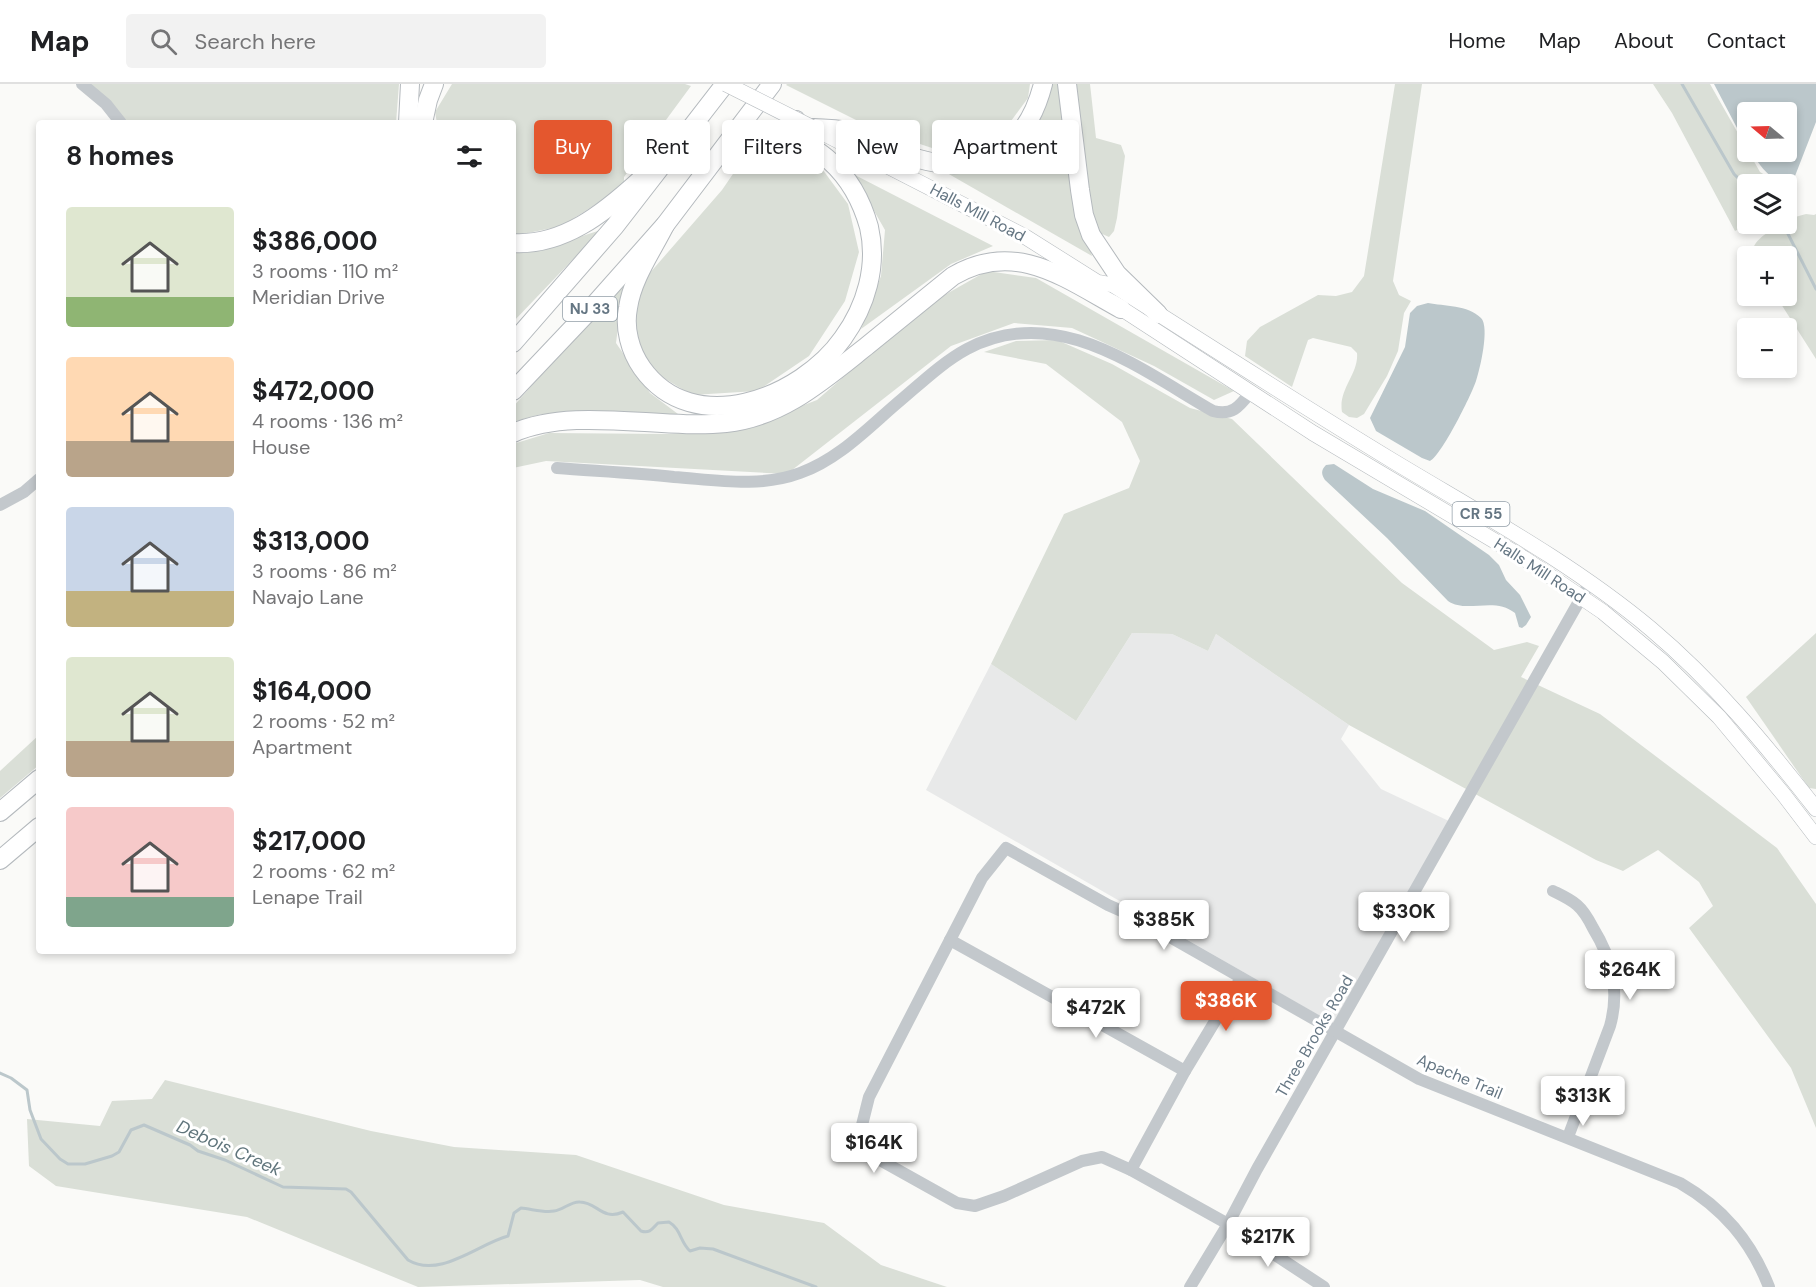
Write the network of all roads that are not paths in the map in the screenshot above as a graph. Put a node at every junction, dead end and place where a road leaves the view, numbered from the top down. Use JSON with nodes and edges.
{"nodes":[{"id":1,"x":82,"y":84,"type":"edge"},
{"id":2,"x":410,"y":84,"type":"edge"},
{"id":3,"x":434,"y":84,"type":"edge"},
{"id":4,"x":725,"y":84,"type":"edge"},
{"id":5,"x":772,"y":84,"type":"edge"},
{"id":6,"x":1043,"y":84,"type":"edge"},
{"id":7,"x":1067,"y":84,"type":"edge"},
{"id":8,"x":119,"y":120,"type":"edge"},
{"id":9,"x":408,"y":120,"type":"edge"},
{"id":10,"x":424,"y":120,"type":"edge"},
{"id":11,"x":698,"y":120,"type":"edge"},
{"id":12,"x":796,"y":120,"type":"edge"},
{"id":13,"x":824,"y":134,"type":"edge"},
{"id":14,"x":824,"y":141,"type":"edge"},
{"id":15,"x":824,"y":151,"type":"edge"},
{"id":16,"x":647,"y":174,"type":"edge"},
{"id":17,"x":656,"y":174,"type":"edge"},
{"id":18,"x":665,"y":225,"type":"junction"},
{"id":19,"x":516,"y":243,"type":"edge"},
{"id":20,"x":1097,"y":282,"type":"junction"},
{"id":21,"x":1121,"y":309,"type":"junction"},
{"id":22,"x":1158,"y":314,"type":"junction"},
{"id":23,"x":516,"y":340,"type":"edge"},
{"id":24,"x":516,"y":388,"type":"edge"},
{"id":25,"x":1250,"y":393,"type":"junction"},
{"id":26,"x":516,"y":432,"type":"edge"},
{"id":27,"x":556,"y":468,"type":"dead end"},
{"id":28,"x":36,"y":482,"type":"edge"},
{"id":29,"x":0,"y":505,"type":"edge"},
{"id":30,"x":1466,"y":524,"type":"junction"},
{"id":31,"x":1530,"y":544,"type":"junction"},
{"id":32,"x":1590,"y":582,"type":"junction"},
{"id":33,"x":1582,"y":597,"type":"junction"},
{"id":34,"x":36,"y":782,"type":"edge"},
{"id":35,"x":1816,"y":809,"type":"edge"},
{"id":36,"x":0,"y":812,"type":"edge"},
{"id":37,"x":36,"y":830,"type":"edge"},
{"id":38,"x":1816,"y":837,"type":"edge"},
{"id":39,"x":0,"y":860,"type":"edge"},
{"id":40,"x":1553,"y":891,"type":"dead end"},
{"id":41,"x":950,"y":940,"type":"junction"},
{"id":42,"x":1241,"y":978,"type":"junction"},
{"id":43,"x":1335,"y":1031,"type":"junction"},
{"id":44,"x":1185,"y":1071,"type":"junction"},
{"id":45,"x":1568,"y":1137,"type":"junction"},
{"id":46,"x":1131,"y":1170,"type":"junction"},
{"id":47,"x":1228,"y":1224,"type":"junction"},
{"id":48,"x":1190,"y":1287,"type":"edge"},
{"id":49,"x":1324,"y":1287,"type":"edge"},
{"id":50,"x":1769,"y":1287,"type":"edge"}],
"edges":[{"from":1,"to":8,"type":"street"},
{"from":2,"to":9,"type":"highway"},
{"from":3,"to":10,"type":"highway"},
{"from":4,"to":11,"type":"highway"},
{"from":4,"to":12,"type":"main road","bridge":true},
{"from":5,"to":18,"type":"highway","number":"NJ 33"},
{"from":6,"to":13,"type":"highway"},
{"from":7,"to":22,"type":"highway"},
{"from":14,"to":20,"type":"main road","name":"Halls Mill Road"},
{"from":15,"to":18,"type":"highway"},
{"from":16,"to":19,"type":"highway"},
{"from":17,"to":23,"type":"highway"},
{"from":18,"to":24,"type":"highway","number":"NJ 33"},
{"from":20,"to":21,"type":"main road","name":"Halls Mill Road","number":"CR 55"},
{"from":20,"to":22,"type":"main road","name":"Halls Mill Road","number":"CR 55"},
{"from":21,"to":25,"type":"main road","name":"Halls Mill Road","number":"CR 55"},
{"from":21,"to":26,"type":"highway"},
{"from":22,"to":31,"type":"main road","name":"Halls Mill Road","number":"CR 55"},
{"from":25,"to":27,"type":"street"},
{"from":25,"to":30,"type":"main road","name":"Halls Mill Road","number":"CR 55"},
{"from":28,"to":29,"type":"street"},
{"from":30,"to":31,"type":"main road"},
{"from":30,"to":33,"type":"main road","name":"Halls Mill Road","number":"CR 55"},
{"from":31,"to":32,"type":"main road","name":"Halls Mill Road","number":"CR 55"},
{"from":32,"to":33,"type":"street","name":"Three Brooks Road"},
{"from":32,"to":35,"type":"main road","name":"Halls Mill Road","number":"CR 55"},
{"from":33,"to":38,"type":"main road","name":"Halls Mill Road","number":"CR 55"},
{"from":33,"to":43,"type":"street","name":"Three Brooks Road"},
{"from":34,"to":36,"type":"highway"},
{"from":37,"to":39,"type":"highway"},
{"from":40,"to":45,"type":"street"},
{"from":41,"to":42,"type":"street","name":"Apache Trail"},
{"from":41,"to":44,"type":"street"},
{"from":41,"to":46,"type":"street"},
{"from":42,"to":43,"type":"street","name":"Apache Trail"},
{"from":42,"to":44,"type":"street"},
{"from":43,"to":45,"type":"street","name":"Apache Trail"},
{"from":43,"to":47,"type":"street","name":"Three Brooks Road"},
{"from":44,"to":46,"type":"street"},
{"from":45,"to":50,"type":"street","name":"Apache Trail"},
{"from":46,"to":47,"type":"street"},
{"from":47,"to":48,"type":"street","name":"Three Brooks Road"},
{"from":47,"to":49,"type":"street"}]}
